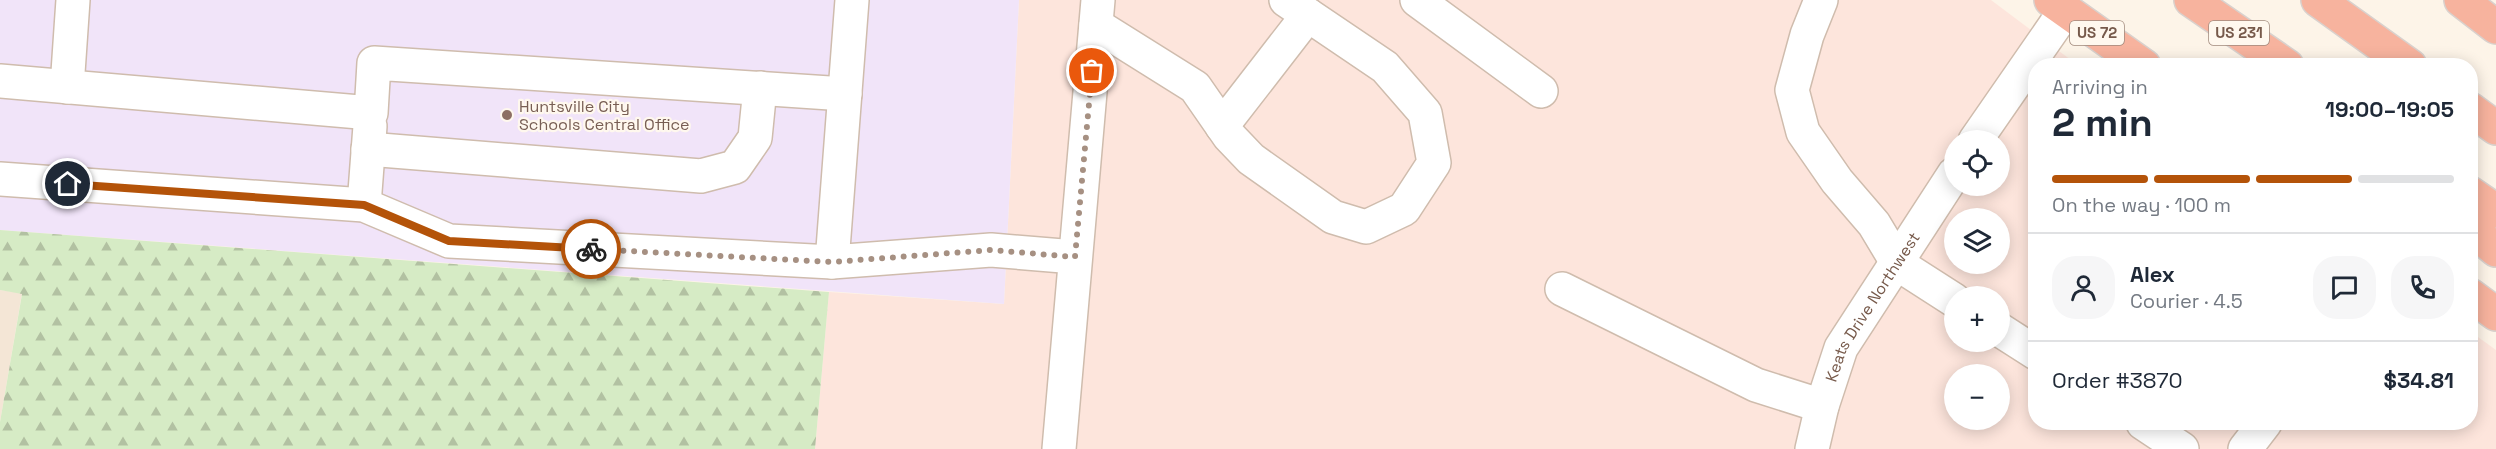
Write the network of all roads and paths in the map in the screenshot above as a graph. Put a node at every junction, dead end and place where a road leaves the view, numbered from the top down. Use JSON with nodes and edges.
{"nodes":[{"id":1,"x":73,"y":0,"type":"edge"},
{"id":2,"x":852,"y":0,"type":"edge"},
{"id":3,"x":1417,"y":0,"type":"edge"},
{"id":4,"x":1821,"y":0,"type":"edge"},
{"id":5,"x":2191,"y":0,"type":"edge"},
{"id":6,"x":2318,"y":0,"type":"edge"},
{"id":7,"x":2468,"y":2,"type":"edge"},
{"id":8,"x":2058,"y":6,"type":"edge"},
{"id":9,"x":1297,"y":8,"type":"edge"},
{"id":10,"x":1097,"y":12,"type":"edge"},
{"id":11,"x":2496,"y":27,"type":"edge"},
{"id":12,"x":2133,"y":58,"type":"edge"},
{"id":13,"x":2275,"y":58,"type":"edge"},
{"id":14,"x":2399,"y":58,"type":"edge"},
{"id":15,"x":0,"y":81,"type":"edge"},
{"id":16,"x":67,"y":87,"type":"junction"},
{"id":17,"x":760,"y":87,"type":"junction"},
{"id":18,"x":1541,"y":91,"type":"dead end"},
{"id":19,"x":845,"y":94,"type":"junction"},
{"id":20,"x":371,"y":113,"type":"junction"},
{"id":21,"x":2478,"y":115,"type":"edge"},
{"id":22,"x":1222,"y":126,"type":"junction"},
{"id":23,"x":2496,"y":128,"type":"edge"},
{"id":24,"x":1982,"y":130,"type":"edge"},
{"id":25,"x":368,"y":149,"type":"junction"},
{"id":26,"x":0,"y":179,"type":"edge"},
{"id":27,"x":1944,"y":190,"type":"edge"},
{"id":28,"x":2478,"y":199,"type":"edge"},
{"id":29,"x":364,"y":205,"type":"junction"},
{"id":30,"x":2496,"y":211,"type":"edge"},
{"id":31,"x":2478,"y":235,"type":"edge"},
{"id":32,"x":2496,"y":250,"type":"edge"},
{"id":33,"x":1075,"y":257,"type":"junction"},
{"id":34,"x":832,"y":262,"type":"junction"},
{"id":35,"x":1898,"y":264,"type":"junction"},
{"id":36,"x":1562,"y":289,"type":"dead end"},
{"id":37,"x":1944,"y":294,"type":"edge"},
{"id":38,"x":2478,"y":301,"type":"edge"},
{"id":39,"x":2496,"y":314,"type":"edge"},
{"id":40,"x":2010,"y":336,"type":"edge"},
{"id":41,"x":2028,"y":348,"type":"edge"},
{"id":42,"x":1822,"y":406,"type":"junction"},
{"id":43,"x":2154,"y":430,"type":"edge"},
{"id":44,"x":2260,"y":430,"type":"edge"},
{"id":45,"x":1059,"y":449,"type":"edge"},
{"id":46,"x":1812,"y":449,"type":"edge"},
{"id":47,"x":2182,"y":449,"type":"edge"},
{"id":48,"x":2245,"y":449,"type":"edge"}],
"edges":[{"from":1,"to":16,"type":"street"},
{"from":2,"to":19,"type":"street"},
{"from":3,"to":18,"type":"street"},
{"from":4,"to":35,"type":"street"},
{"from":5,"to":13,"type":"highway","number":"US 231"},
{"from":6,"to":14,"type":"highway"},
{"from":7,"to":11,"type":"highway"},
{"from":8,"to":12,"type":"highway","number":"US 72"},
{"from":8,"to":24,"type":"street"},
{"from":9,"to":22,"type":"street"},
{"from":9,"to":22,"type":"street"},
{"from":10,"to":22,"type":"street"},
{"from":10,"to":33,"type":"street"},
{"from":15,"to":16,"type":"street"},
{"from":16,"to":20,"type":"street"},
{"from":17,"to":19,"type":"street"},
{"from":17,"to":20,"type":"street"},
{"from":17,"to":25,"type":"street"},
{"from":19,"to":34,"type":"street"},
{"from":20,"to":25,"type":"street"},
{"from":21,"to":23,"type":"highway"},
{"from":25,"to":29,"type":"street"},
{"from":26,"to":29,"type":"street"},
{"from":27,"to":35,"type":"street","name":"Keats Drive Northwest"},
{"from":28,"to":30,"type":"highway"},
{"from":29,"to":34,"type":"street"},
{"from":31,"to":32,"type":"highway"},
{"from":33,"to":34,"type":"street"},
{"from":33,"to":45,"type":"street"},
{"from":35,"to":37,"type":"street"},
{"from":35,"to":42,"type":"street","name":"Keats Drive Northwest"},
{"from":36,"to":42,"type":"street"},
{"from":38,"to":39,"type":"highway"},
{"from":40,"to":41,"type":"street"},
{"from":42,"to":46,"type":"street","name":"Keats Drive Northwest"},
{"from":43,"to":47,"type":"street"},
{"from":44,"to":48,"type":"street"}]}
